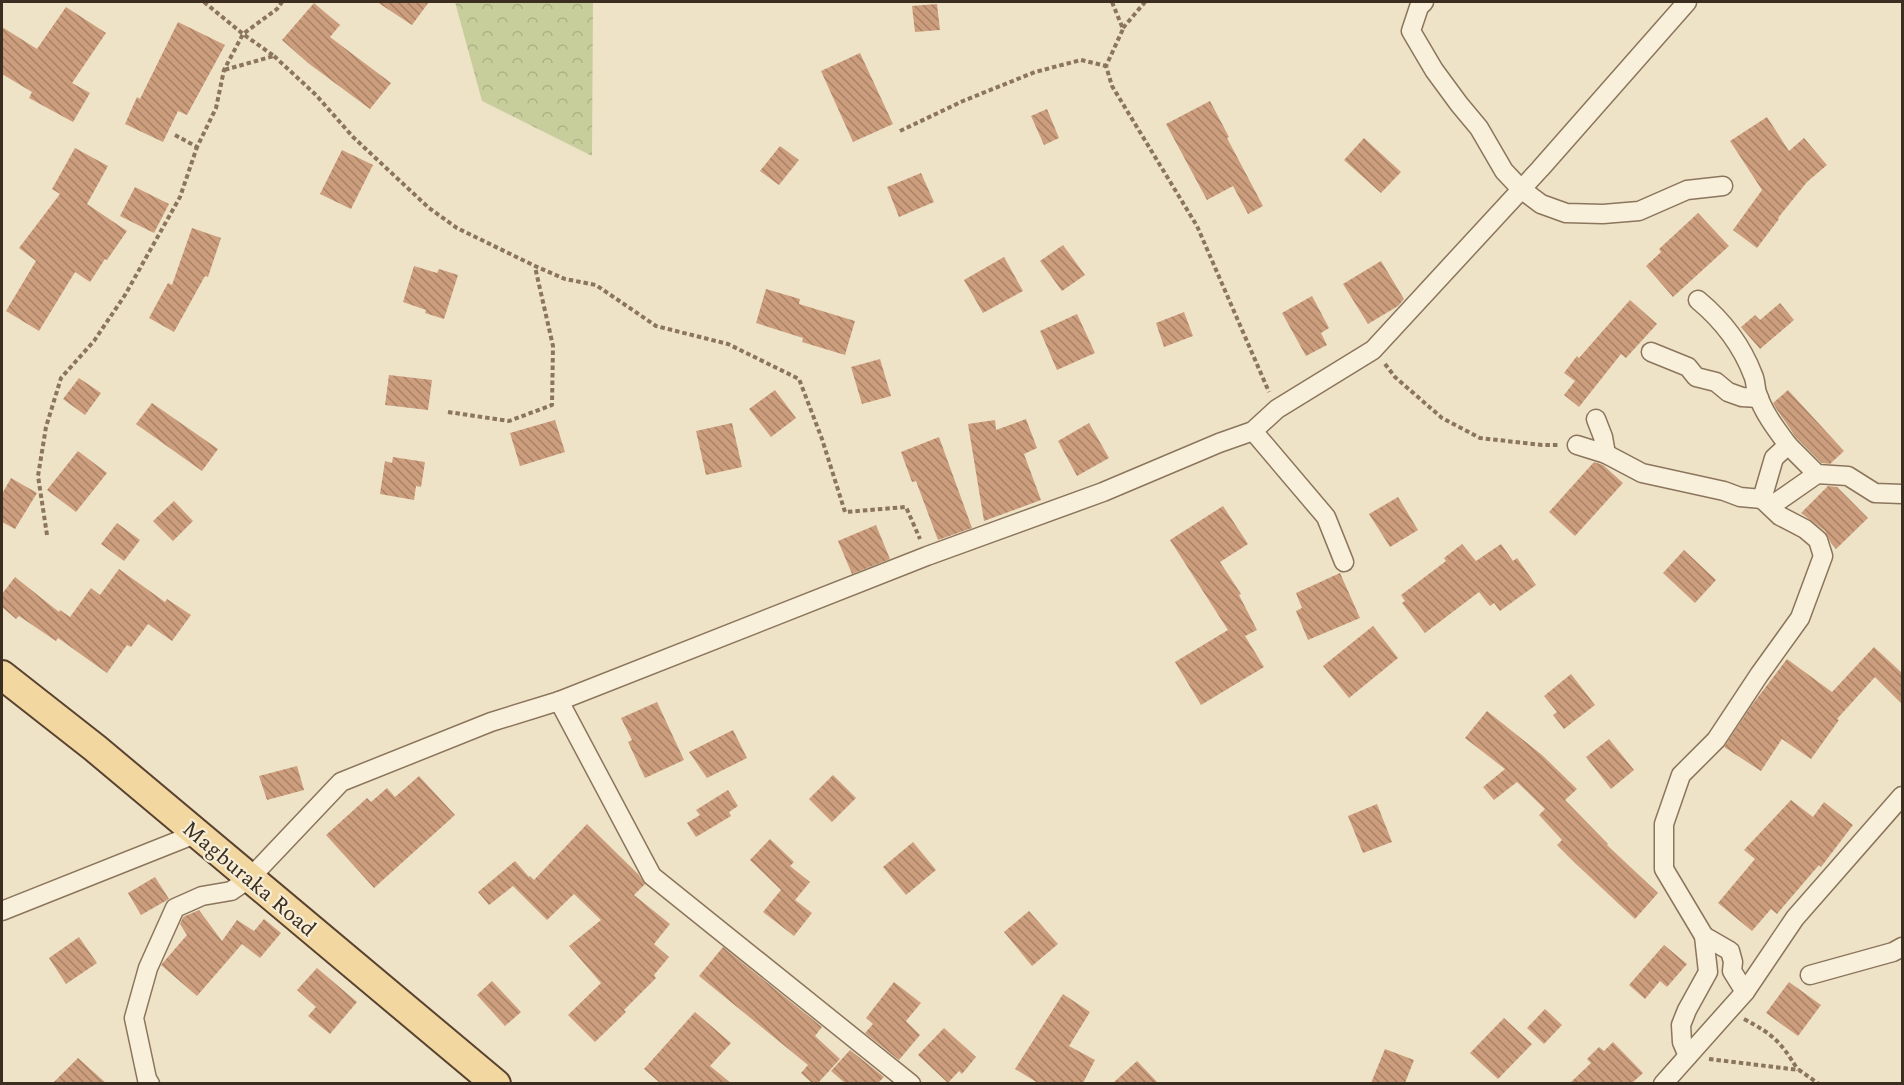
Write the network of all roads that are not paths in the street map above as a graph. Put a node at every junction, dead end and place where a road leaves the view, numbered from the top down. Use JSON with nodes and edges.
{"nodes":[{"id":1,"x":1424,"y":2,"type":"edge"},
{"id":2,"x":1687,"y":2,"type":"edge"},
{"id":3,"x":1723,"y":186,"type":"dead end"},
{"id":4,"x":1521,"y":189,"type":"junction"},
{"id":5,"x":1698,"y":300,"type":"dead end"},
{"id":6,"x":1651,"y":352,"type":"dead end"},
{"id":7,"x":1759,"y":398,"type":"junction"},
{"id":8,"x":1596,"y":418,"type":"dead end"},
{"id":9,"x":1253,"y":431,"type":"junction"},
{"id":10,"x":1577,"y":445,"type":"road end"},
{"id":11,"x":1788,"y":445,"type":"junction"},
{"id":12,"x":1606,"y":454,"type":"junction"},
{"id":13,"x":1817,"y":474,"type":"junction"},
{"id":14,"x":1902,"y":494,"type":"edge"},
{"id":15,"x":1762,"y":499,"type":"junction"},
{"id":16,"x":1344,"y":562,"type":"dead end"},
{"id":17,"x":2,"y":675,"type":"edge"},
{"id":18,"x":559,"y":700,"type":"junction"},
{"id":19,"x":1902,"y":796,"type":"edge"},
{"id":20,"x":198,"y":834,"type":"junction"},
{"id":21,"x":250,"y":878,"type":"junction"},
{"id":22,"x":2,"y":911,"type":"edge"},
{"id":23,"x":1704,"y":936,"type":"junction"},
{"id":24,"x":1902,"y":947,"type":"edge"},
{"id":25,"x":1810,"y":975,"type":"dead end"},
{"id":26,"x":1745,"y":992,"type":"junction"},
{"id":27,"x":1688,"y":1056,"type":"junction"},
{"id":28,"x":150,"y":1083,"type":"edge"},
{"id":29,"x":496,"y":1083,"type":"edge"},
{"id":30,"x":911,"y":1083,"type":"edge"},
{"id":31,"x":1663,"y":1083,"type":"edge"}],
"edges":[{"from":1,"to":4,"type":"street"},
{"from":2,"to":4,"type":"street"},
{"from":3,"to":4,"type":"street"},
{"from":4,"to":9,"type":"street"},
{"from":5,"to":7,"type":"street"},
{"from":6,"to":7,"type":"street"},
{"from":7,"to":11,"type":"street"},
{"from":8,"to":12,"type":"street"},
{"from":9,"to":16,"type":"street"},
{"from":9,"to":18,"type":"street"},
{"from":10,"to":12,"type":"street"},
{"from":11,"to":13,"type":"street"},
{"from":11,"to":15,"type":"street"},
{"from":12,"to":15,"type":"street"},
{"from":13,"to":14,"type":"street"},
{"from":13,"to":15,"type":"street"},
{"from":15,"to":23,"type":"street"},
{"from":17,"to":20,"type":"main road","name":"Magburaka Road"},
{"from":18,"to":21,"type":"street"},
{"from":18,"to":30,"type":"street"},
{"from":19,"to":26,"type":"street"},
{"from":20,"to":21,"type":"main road","name":"Magburaka Road"},
{"from":20,"to":22,"type":"street"},
{"from":21,"to":28,"type":"street"},
{"from":21,"to":29,"type":"main road","name":"Magburaka Road"},
{"from":23,"to":26,"type":"street"},
{"from":23,"to":27,"type":"street"},
{"from":24,"to":25,"type":"street"},
{"from":26,"to":27,"type":"street"},
{"from":27,"to":31,"type":"street"}]}
